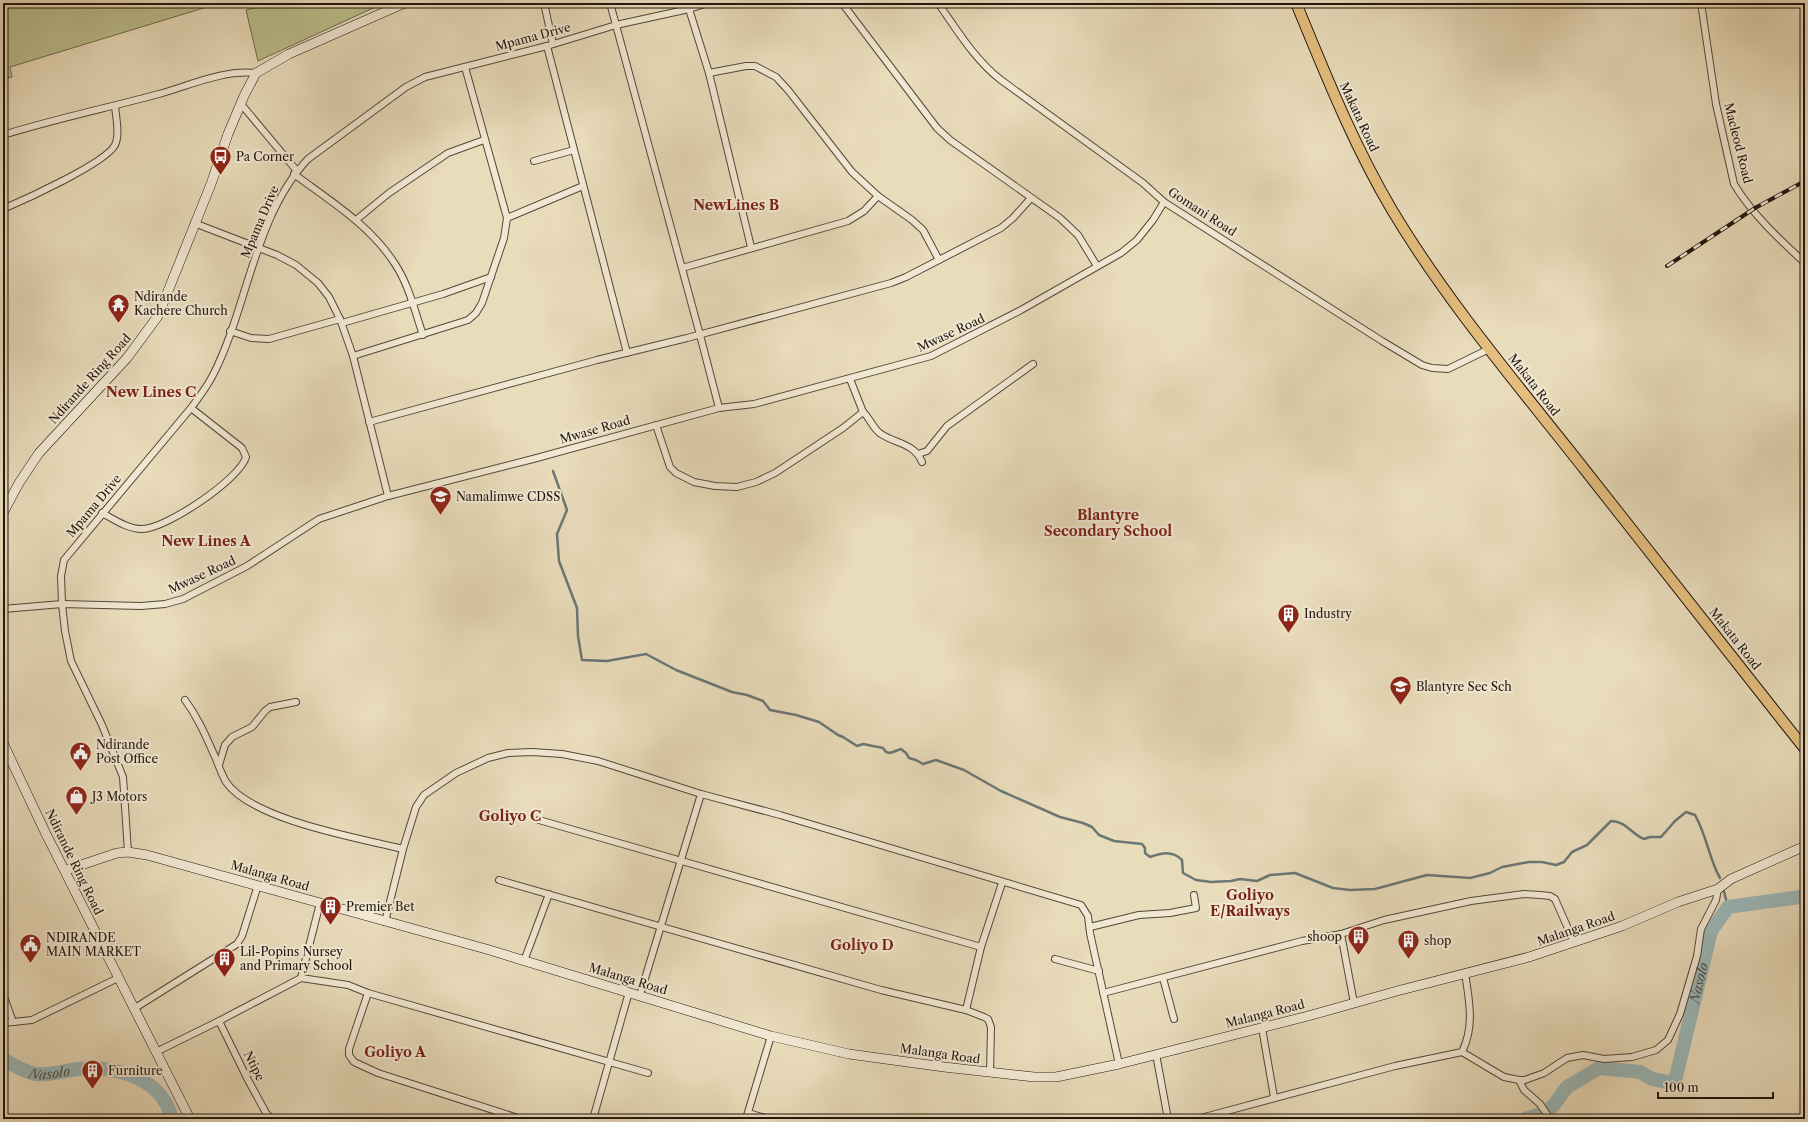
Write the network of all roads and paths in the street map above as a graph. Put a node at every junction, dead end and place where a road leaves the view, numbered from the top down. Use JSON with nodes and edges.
{"nodes":[{"id":1,"x":405,"y":3,"type":"edge"},
{"id":2,"x":544,"y":3,"type":"edge"},
{"id":3,"x":610,"y":3,"type":"edge"},
{"id":4,"x":708,"y":3,"type":"edge"},
{"id":5,"x":842,"y":3,"type":"edge"},
{"id":6,"x":938,"y":3,"type":"edge"},
{"id":7,"x":1296,"y":3,"type":"edge"},
{"id":8,"x":1701,"y":3,"type":"edge"},
{"id":9,"x":689,"y":9,"type":"junction"},
{"id":10,"x":616,"y":26,"type":"junction"},
{"id":11,"x":550,"y":45,"type":"junction"},
{"id":12,"x":465,"y":67,"type":"junction"},
{"id":13,"x":256,"y":73,"type":"junction"},
{"id":14,"x":709,"y":73,"type":"junction"},
{"id":15,"x":241,"y":104,"type":"junction"},
{"id":16,"x":115,"y":106,"type":"junction"},
{"id":17,"x":3,"y":135,"type":"edge"},
{"id":18,"x":484,"y":140,"type":"junction"},
{"id":19,"x":574,"y":150,"type":"junction"},
{"id":20,"x":534,"y":161,"type":"dead end"},
{"id":21,"x":295,"y":173,"type":"junction"},
{"id":22,"x":583,"y":186,"type":"junction"},
{"id":23,"x":878,"y":196,"type":"junction"},
{"id":24,"x":1031,"y":198,"type":"junction"},
{"id":25,"x":1164,"y":202,"type":"junction"},
{"id":26,"x":3,"y":209,"type":"edge"},
{"id":27,"x":507,"y":218,"type":"junction"},
{"id":28,"x":356,"y":220,"type":"junction"},
{"id":29,"x":194,"y":223,"type":"junction"},
{"id":30,"x":751,"y":247,"type":"junction"},
{"id":31,"x":260,"y":248,"type":"junction"},
{"id":32,"x":939,"y":260,"type":"junction"},
{"id":33,"x":1805,"y":263,"type":"edge"},
{"id":34,"x":1097,"y":266,"type":"junction"},
{"id":35,"x":682,"y":268,"type":"junction"},
{"id":36,"x":491,"y":277,"type":"junction"},
{"id":37,"x":412,"y":303,"type":"junction"},
{"id":38,"x":341,"y":321,"type":"junction"},
{"id":39,"x":230,"y":331,"type":"junction"},
{"id":40,"x":423,"y":335,"type":"junction"},
{"id":41,"x":700,"y":335,"type":"junction"},
{"id":42,"x":1489,"y":349,"type":"junction"},
{"id":43,"x":627,"y":353,"type":"junction"},
{"id":44,"x":352,"y":356,"type":"junction"},
{"id":45,"x":1033,"y":364,"type":"dead end"},
{"id":46,"x":850,"y":379,"type":"junction"},
{"id":47,"x":191,"y":408,"type":"junction"},
{"id":48,"x":718,"y":408,"type":"junction"},
{"id":49,"x":863,"y":412,"type":"junction"},
{"id":50,"x":369,"y":422,"type":"junction"},
{"id":51,"x":656,"y":425,"type":"junction"},
{"id":52,"x":918,"y":454,"type":"junction"},
{"id":53,"x":922,"y":462,"type":"dead end"},
{"id":54,"x":388,"y":496,"type":"junction"},
{"id":55,"x":5,"y":504,"type":"edge"},
{"id":56,"x":3,"y":512,"type":"edge"},
{"id":57,"x":102,"y":513,"type":"junction"},
{"id":58,"x":62,"y":604,"type":"junction"},
{"id":59,"x":3,"y":609,"type":"edge"},
{"id":60,"x":186,"y":700,"type":"dead end"},
{"id":61,"x":296,"y":702,"type":"dead end"},
{"id":62,"x":3,"y":744,"type":"edge"},
{"id":63,"x":1805,"y":748,"type":"edge"},
{"id":64,"x":219,"y":766,"type":"junction"},
{"id":65,"x":701,"y":794,"type":"junction"},
{"id":66,"x":539,"y":820,"type":"dead end"},
{"id":67,"x":1805,"y":846,"type":"edge"},
{"id":68,"x":402,"y":849,"type":"junction"},
{"id":69,"x":128,"y":852,"type":"junction"},
{"id":70,"x":681,"y":860,"type":"junction"},
{"id":71,"x":66,"y":870,"type":"junction"},
{"id":72,"x":499,"y":880,"type":"dead end"},
{"id":73,"x":1002,"y":883,"type":"junction"},
{"id":74,"x":258,"y":885,"type":"junction"},
{"id":75,"x":1718,"y":889,"type":"junction"},
{"id":76,"x":549,"y":894,"type":"junction"},
{"id":77,"x":1194,"y":895,"type":"dead end"},
{"id":78,"x":320,"y":903,"type":"junction"},
{"id":79,"x":385,"y":922,"type":"junction"},
{"id":80,"x":661,"y":926,"type":"junction"},
{"id":81,"x":1090,"y":927,"type":"junction"},
{"id":82,"x":1341,"y":934,"type":"junction"},
{"id":83,"x":1574,"y":942,"type":"junction"},
{"id":84,"x":981,"y":947,"type":"junction"},
{"id":85,"x":1055,"y":959,"type":"dead end"},
{"id":86,"x":524,"y":961,"type":"junction"},
{"id":87,"x":1099,"y":971,"type":"junction"},
{"id":88,"x":1465,"y":973,"type":"junction"},
{"id":89,"x":118,"y":978,"type":"junction"},
{"id":90,"x":301,"y":978,"type":"junction"},
{"id":91,"x":1163,"y":978,"type":"junction"},
{"id":92,"x":629,"y":992,"type":"junction"},
{"id":93,"x":368,"y":993,"type":"junction"},
{"id":94,"x":1103,"y":993,"type":"junction"},
{"id":95,"x":3,"y":994,"type":"edge"},
{"id":96,"x":640,"y":995,"type":"junction"},
{"id":97,"x":1354,"y":1002,"type":"junction"},
{"id":98,"x":135,"y":1008,"type":"junction"},
{"id":99,"x":966,"y":1010,"type":"junction"},
{"id":100,"x":1174,"y":1018,"type":"dead end"},
{"id":101,"x":13,"y":1022,"type":"junction"},
{"id":102,"x":219,"y":1022,"type":"junction"},
{"id":103,"x":3,"y":1023,"type":"edge"},
{"id":104,"x":1262,"y":1028,"type":"junction"},
{"id":105,"x":771,"y":1036,"type":"junction"},
{"id":106,"x":156,"y":1052,"type":"junction"},
{"id":107,"x":1462,"y":1052,"type":"junction"},
{"id":108,"x":1156,"y":1054,"type":"junction"},
{"id":109,"x":608,"y":1062,"type":"junction"},
{"id":110,"x":1119,"y":1064,"type":"junction"},
{"id":111,"x":648,"y":1073,"type":"dead end"},
{"id":112,"x":990,"y":1073,"type":"junction"},
{"id":113,"x":1519,"y":1080,"type":"junction"},
{"id":114,"x":1274,"y":1097,"type":"junction"},
{"id":115,"x":747,"y":1116,"type":"edge"},
{"id":116,"x":190,"y":1119,"type":"edge"},
{"id":117,"x":272,"y":1119,"type":"edge"},
{"id":118,"x":521,"y":1119,"type":"edge"},
{"id":119,"x":593,"y":1119,"type":"edge"},
{"id":120,"x":769,"y":1119,"type":"edge"},
{"id":121,"x":1168,"y":1119,"type":"edge"},
{"id":122,"x":1197,"y":1119,"type":"edge"},
{"id":123,"x":1550,"y":1119,"type":"edge"}],
"edges":[{"from":1,"to":13,"type":"street"},
{"from":2,"to":11,"type":"street"},
{"from":3,"to":10,"type":"street"},
{"from":4,"to":9,"type":"street","name":"Mpama Drive"},
{"from":5,"to":24,"type":"street"},
{"from":6,"to":25,"type":"street","name":"Gomani Road"},
{"from":7,"to":42,"type":"main road","name":"Makata Road"},
{"from":8,"to":33,"type":"street","name":"Macleod Road"},
{"from":9,"to":10,"type":"street","name":"Mpama Drive"},
{"from":9,"to":14,"type":"street"},
{"from":10,"to":11,"type":"street","name":"Mpama Drive"},
{"from":10,"to":35,"type":"street"},
{"from":11,"to":12,"type":"street","name":"Mpama Drive"},
{"from":11,"to":19,"type":"street"},
{"from":12,"to":18,"type":"street"},
{"from":12,"to":21,"type":"street","name":"Mpama Drive"},
{"from":13,"to":15,"type":"street","name":"Ndirande Ring Road"},
{"from":13,"to":16,"type":"street"},
{"from":14,"to":23,"type":"street"},
{"from":14,"to":30,"type":"street"},
{"from":15,"to":21,"type":"street"},
{"from":15,"to":29,"type":"street","name":"Ndirande Ring Road"},
{"from":16,"to":17,"type":"street"},
{"from":16,"to":26,"type":"street"},
{"from":18,"to":27,"type":"street"},
{"from":18,"to":28,"type":"street"},
{"from":19,"to":20,"type":"street"},
{"from":19,"to":22,"type":"street"},
{"from":21,"to":28,"type":"street"},
{"from":21,"to":31,"type":"street","name":"Mpama Drive"},
{"from":22,"to":27,"type":"street"},
{"from":22,"to":43,"type":"street"},
{"from":23,"to":30,"type":"street"},
{"from":23,"to":32,"type":"street"},
{"from":24,"to":32,"type":"street"},
{"from":24,"to":34,"type":"street"},
{"from":25,"to":34,"type":"street","name":"Mwase Road"},
{"from":25,"to":42,"type":"street","name":"Gomani Road"},
{"from":27,"to":36,"type":"street"},
{"from":28,"to":37,"type":"street"},
{"from":29,"to":31,"type":"street"},
{"from":29,"to":55,"type":"street","name":"Ndirande Ring Road"},
{"from":30,"to":35,"type":"street"},
{"from":31,"to":38,"type":"street"},
{"from":31,"to":39,"type":"street","name":"Mpama Drive"},
{"from":32,"to":41,"type":"street"},
{"from":34,"to":46,"type":"street","name":"Mwase Road"},
{"from":35,"to":41,"type":"street"},
{"from":36,"to":37,"type":"street"},
{"from":36,"to":40,"type":"street"},
{"from":37,"to":38,"type":"street"},
{"from":37,"to":40,"type":"street"},
{"from":38,"to":39,"type":"street"},
{"from":38,"to":44,"type":"street"},
{"from":39,"to":47,"type":"street","name":"Mpama Drive"},
{"from":40,"to":44,"type":"street"},
{"from":41,"to":43,"type":"street"},
{"from":41,"to":48,"type":"street"},
{"from":42,"to":63,"type":"main road","name":"Makata Road"},
{"from":43,"to":50,"type":"street"},
{"from":44,"to":50,"type":"street"},
{"from":45,"to":52,"type":"street"},
{"from":46,"to":48,"type":"street","name":"Mwase Road"},
{"from":46,"to":49,"type":"street"},
{"from":47,"to":57,"type":"street","name":"Mpama Drive"},
{"from":47,"to":57,"type":"street"},
{"from":48,"to":51,"type":"street","name":"Mwase Road"},
{"from":49,"to":51,"type":"street"},
{"from":49,"to":52,"type":"street"},
{"from":50,"to":54,"type":"street"},
{"from":51,"to":54,"type":"street","name":"Mwase Road"},
{"from":52,"to":53,"type":"street"},
{"from":54,"to":58,"type":"street","name":"Mwase Road"},
{"from":55,"to":56,"type":"street","name":"Ndirande Ring Road"},
{"from":57,"to":58,"type":"street","name":"Mpama Drive"},
{"from":58,"to":59,"type":"street","name":"Mwase Road"},
{"from":58,"to":69,"type":"street","name":"Mpama Drive"},
{"from":60,"to":64,"type":"street"},
{"from":61,"to":64,"type":"street"},
{"from":62,"to":71,"type":"street","name":"Ndirande Ring Road"},
{"from":64,"to":68,"type":"street"},
{"from":65,"to":68,"type":"street"},
{"from":65,"to":70,"type":"street"},
{"from":65,"to":73,"type":"street"},
{"from":66,"to":70,"type":"street"},
{"from":67,"to":75,"type":"street","name":"Malanga Road"},
{"from":68,"to":79,"type":"street"},
{"from":69,"to":71,"type":"street","name":"Malanga Road"},
{"from":69,"to":74,"type":"street","name":"Malanga Road"},
{"from":70,"to":80,"type":"street"},
{"from":70,"to":84,"type":"street"},
{"from":71,"to":89,"type":"street","name":"Ndirande Ring Road"},
{"from":72,"to":76,"type":"street"},
{"from":73,"to":81,"type":"street"},
{"from":73,"to":84,"type":"street"},
{"from":74,"to":78,"type":"street","name":"Malanga Road"},
{"from":74,"to":98,"type":"street"},
{"from":75,"to":83,"type":"street","name":"Malanga Road"},
{"from":75,"to":113,"type":"street"},
{"from":76,"to":80,"type":"street"},
{"from":76,"to":86,"type":"street"},
{"from":77,"to":81,"type":"street"},
{"from":78,"to":79,"type":"street","name":"Malanga Road"},
{"from":78,"to":90,"type":"street"},
{"from":79,"to":86,"type":"street","name":"Malanga Road"},
{"from":80,"to":96,"type":"street"},
{"from":80,"to":99,"type":"street"},
{"from":81,"to":87,"type":"street"},
{"from":82,"to":83,"type":"street"},
{"from":82,"to":91,"type":"street"},
{"from":82,"to":97,"type":"street"},
{"from":83,"to":88,"type":"street","name":"Malanga Road"},
{"from":84,"to":99,"type":"street"},
{"from":85,"to":87,"type":"street"},
{"from":86,"to":92,"type":"street","name":"Malanga Road"},
{"from":87,"to":94,"type":"street"},
{"from":88,"to":97,"type":"street","name":"Malanga Road"},
{"from":88,"to":107,"type":"street"},
{"from":89,"to":98,"type":"street","name":"Ndirande Ring Road"},
{"from":89,"to":101,"type":"street"},
{"from":90,"to":93,"type":"street"},
{"from":90,"to":102,"type":"street"},
{"from":91,"to":94,"type":"street"},
{"from":91,"to":100,"type":"street"},
{"from":92,"to":96,"type":"street","name":"Malanga Road"},
{"from":92,"to":109,"type":"street"},
{"from":93,"to":109,"type":"street"},
{"from":93,"to":118,"type":"street"},
{"from":94,"to":110,"type":"street"},
{"from":95,"to":101,"type":"street"},
{"from":96,"to":105,"type":"street","name":"Malanga Road"},
{"from":97,"to":104,"type":"street","name":"Malanga Road"},
{"from":98,"to":106,"type":"street","name":"Ndirande Ring Road"},
{"from":99,"to":112,"type":"street"},
{"from":101,"to":103,"type":"street"},
{"from":102,"to":106,"type":"street"},
{"from":102,"to":117,"type":"street","name":"Ntipe"},
{"from":104,"to":108,"type":"street","name":"Malanga Road"},
{"from":104,"to":114,"type":"street"},
{"from":105,"to":112,"type":"street","name":"Malanga Road"},
{"from":105,"to":115,"type":"street"},
{"from":106,"to":116,"type":"street","name":"Ndirande Ring Road"},
{"from":107,"to":113,"type":"street"},
{"from":107,"to":114,"type":"street"},
{"from":108,"to":110,"type":"street","name":"Malanga Road"},
{"from":108,"to":121,"type":"street"},
{"from":109,"to":111,"type":"street"},
{"from":109,"to":119,"type":"street"},
{"from":110,"to":112,"type":"street","name":"Malanga Road"},
{"from":113,"to":123,"type":"street"},
{"from":114,"to":122,"type":"street"},
{"from":115,"to":120,"type":"street"}]}
